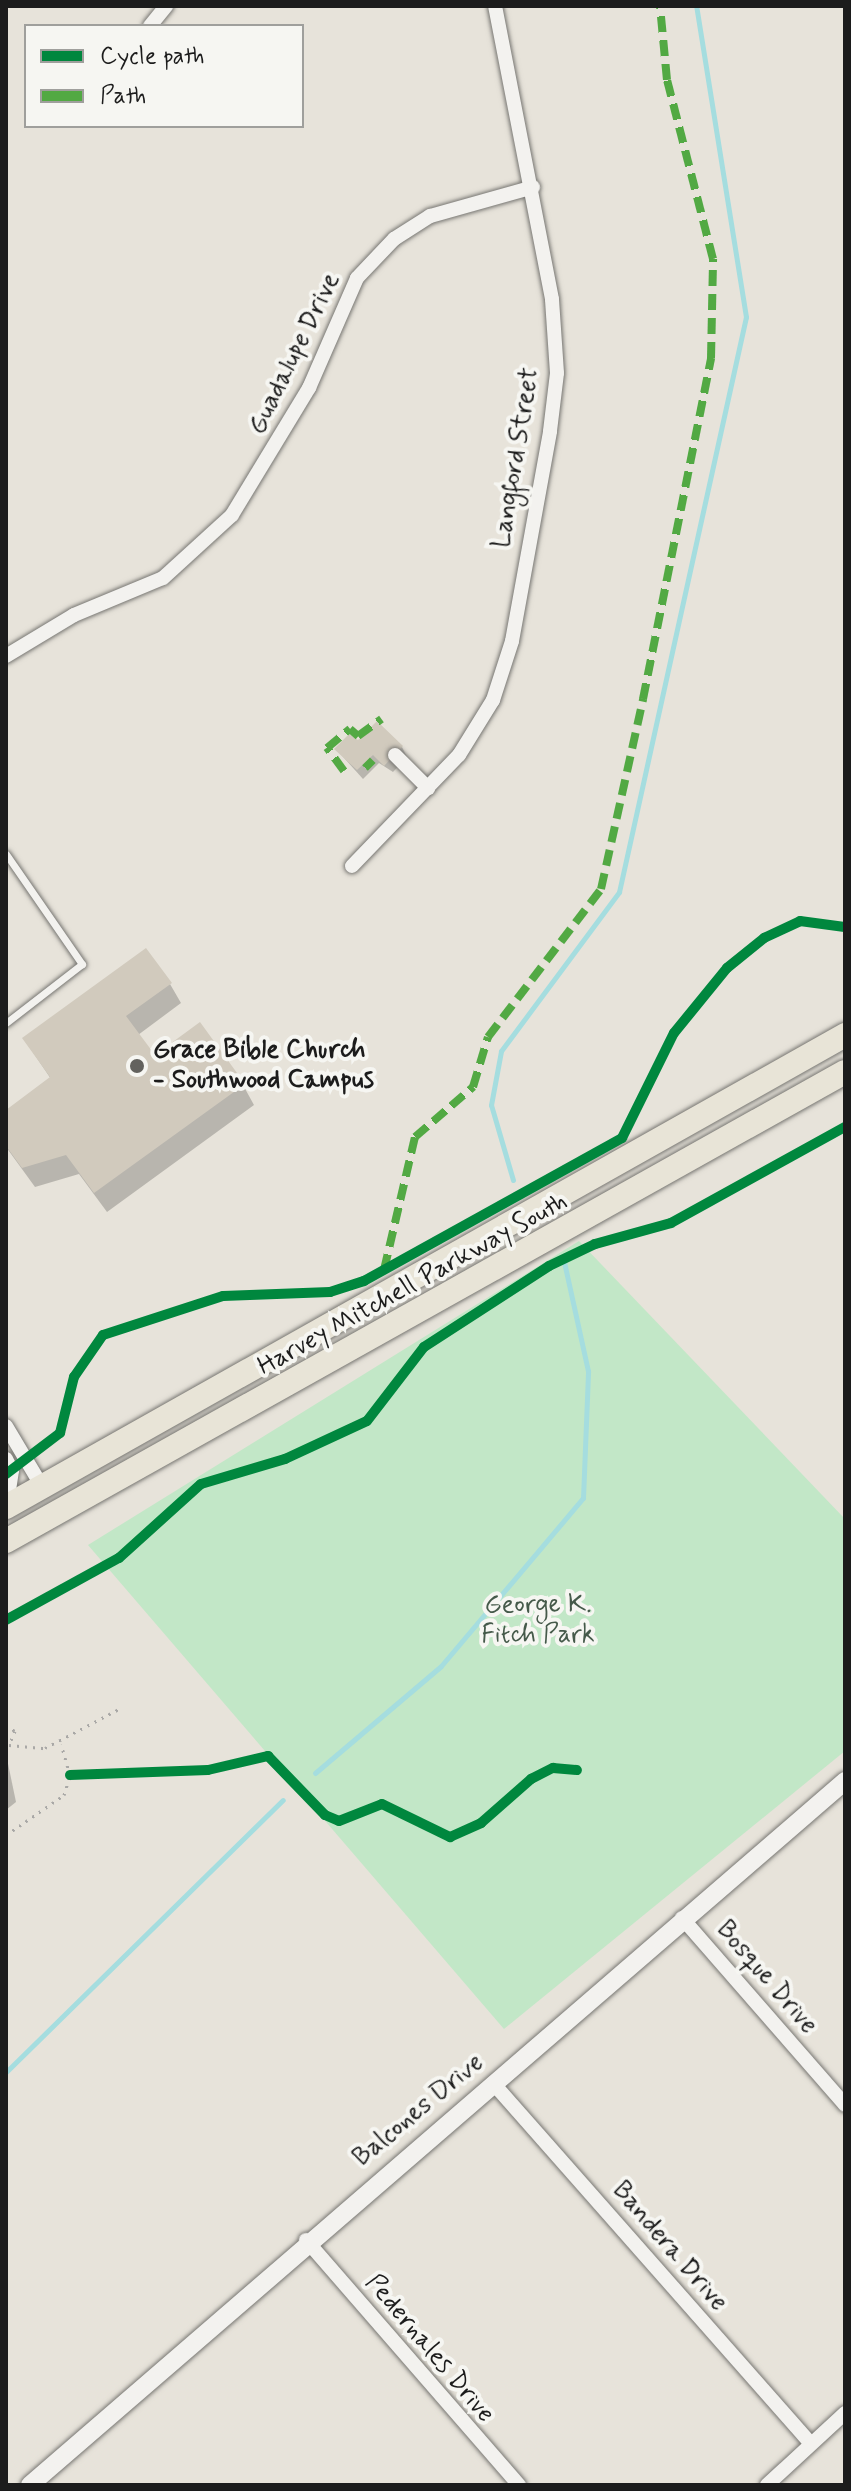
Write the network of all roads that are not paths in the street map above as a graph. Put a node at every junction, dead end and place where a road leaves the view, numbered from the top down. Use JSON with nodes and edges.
{"nodes":[{"id":1,"x":166,"y":6,"type":"edge"},
{"id":2,"x":495,"y":6,"type":"edge"},
{"id":3,"x":152,"y":24,"type":"edge"},
{"id":4,"x":533,"y":187,"type":"junction"},
{"id":5,"x":6,"y":656,"type":"edge"},
{"id":6,"x":395,"y":755,"type":"dead end"},
{"id":7,"x":428,"y":788,"type":"junction"},
{"id":8,"x":6,"y":854,"type":"edge"},
{"id":9,"x":352,"y":866,"type":"dead end"},
{"id":10,"x":6,"y":1023,"type":"edge"},
{"id":11,"x":845,"y":1035,"type":"edge"},
{"id":12,"x":845,"y":1072,"type":"edge"},
{"id":13,"x":6,"y":1426,"type":"edge"},
{"id":14,"x":6,"y":1459,"type":"edge"},
{"id":15,"x":43,"y":1488,"type":"junction"},
{"id":16,"x":6,"y":1507,"type":"edge"},
{"id":17,"x":16,"y":1536,"type":"edge"},
{"id":18,"x":845,"y":1781,"type":"edge"},
{"id":19,"x":682,"y":1918,"type":"junction"},
{"id":20,"x":493,"y":2083,"type":"junction"},
{"id":21,"x":845,"y":2105,"type":"edge"},
{"id":22,"x":306,"y":2240,"type":"junction"},
{"id":23,"x":845,"y":2413,"type":"edge"},
{"id":24,"x":809,"y":2442,"type":"junction"},
{"id":25,"x":30,"y":2485,"type":"edge"},
{"id":26,"x":519,"y":2485,"type":"edge"},
{"id":27,"x":767,"y":2485,"type":"edge"}],
"edges":[{"from":1,"to":3,"type":"street"},
{"from":2,"to":4,"type":"street","name":"Langford Street"},
{"from":4,"to":5,"type":"street","name":"Guadalupe Drive"},
{"from":4,"to":7,"type":"street","name":"Langford Street"},
{"from":6,"to":7,"type":"street"},
{"from":7,"to":9,"type":"street","name":"Langford Street"},
{"from":8,"to":10,"type":"lane"},
{"from":11,"to":15,"type":"highway","name":"Harvey Mitchell Parkway South"},
{"from":12,"to":17,"type":"highway","name":"Harvey Mitchell Parkway South"},
{"from":13,"to":15,"type":"street"},
{"from":14,"to":16,"type":"street"},
{"from":15,"to":16,"type":"highway","name":"Harvey Mitchell Parkway South"},
{"from":15,"to":17,"type":"highway"},
{"from":18,"to":19,"type":"street","name":"Balcones Drive"},
{"from":19,"to":20,"type":"street","name":"Balcones Drive"},
{"from":19,"to":21,"type":"street","name":"Bosque Drive"},
{"from":20,"to":22,"type":"street","name":"Balcones Drive"},
{"from":20,"to":24,"type":"street","name":"Bandera Drive"},
{"from":22,"to":25,"type":"street","name":"Balcones Drive"},
{"from":22,"to":26,"type":"street","name":"Pedernales Drive"},
{"from":23,"to":24,"type":"street"},
{"from":24,"to":27,"type":"street"}]}
